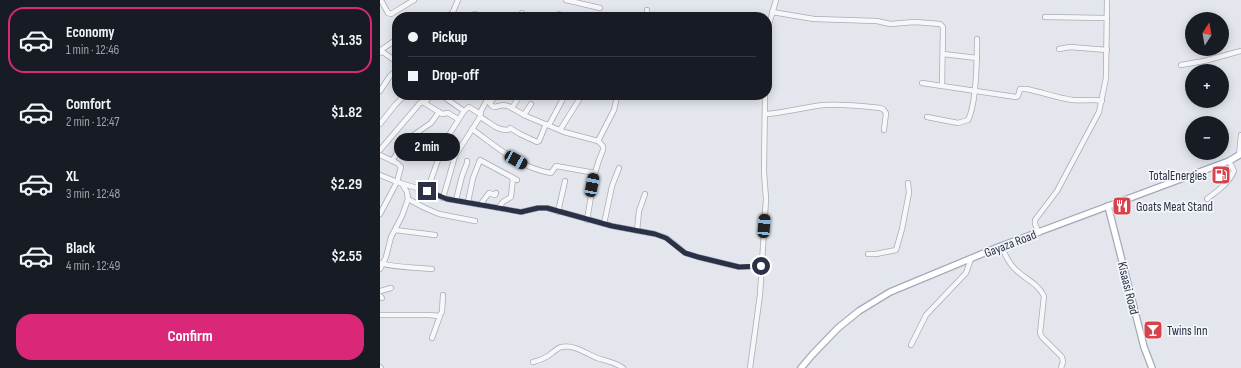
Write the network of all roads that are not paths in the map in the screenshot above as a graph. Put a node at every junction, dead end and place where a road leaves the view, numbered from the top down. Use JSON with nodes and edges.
{"nodes":[{"id":1,"x":414,"y":0,"type":"edge"},
{"id":2,"x":458,"y":0,"type":"edge"},
{"id":3,"x":566,"y":0,"type":"edge"},
{"id":4,"x":776,"y":0,"type":"edge"},
{"id":5,"x":1107,"y":0,"type":"edge"},
{"id":6,"x":380,"y":1,"type":"edge"},
{"id":7,"x":600,"y":8,"type":"dead end"},
{"id":8,"x":394,"y":12,"type":"edge"},
{"id":9,"x":454,"y":12,"type":"edge"},
{"id":10,"x":772,"y":12,"type":"joint"},
{"id":11,"x":392,"y":13,"type":"edge"},
{"id":12,"x":1045,"y":17,"type":"dead end"},
{"id":13,"x":1107,"y":18,"type":"junction"},
{"id":14,"x":977,"y":38,"type":"dead end"},
{"id":15,"x":392,"y":43,"type":"edge"},
{"id":16,"x":1059,"y":49,"type":"dead end"},
{"id":17,"x":1107,"y":50,"type":"junction"},
{"id":18,"x":380,"y":51,"type":"edge"},
{"id":19,"x":1241,"y":51,"type":"edge"},
{"id":20,"x":943,"y":54,"type":"junction"},
{"id":21,"x":392,"y":58,"type":"edge"},
{"id":22,"x":977,"y":58,"type":"junction"},
{"id":23,"x":1180,"y":65,"type":"dead end"},
{"id":24,"x":392,"y":74,"type":"edge"},
{"id":25,"x":922,"y":83,"type":"dead end"},
{"id":26,"x":942,"y":86,"type":"junction"},
{"id":27,"x":380,"y":90,"type":"edge"},
{"id":28,"x":974,"y":90,"type":"junction"},
{"id":29,"x":400,"y":100,"type":"edge"},
{"id":30,"x":427,"y":100,"type":"edge"},
{"id":31,"x":448,"y":100,"type":"edge"},
{"id":32,"x":517,"y":100,"type":"edge"},
{"id":33,"x":562,"y":100,"type":"edge"},
{"id":34,"x":579,"y":100,"type":"edge"},
{"id":35,"x":616,"y":100,"type":"edge"},
{"id":36,"x":766,"y":100,"type":"edge"},
{"id":37,"x":1102,"y":101,"type":"junction"},
{"id":38,"x":423,"y":102,"type":"junction"},
{"id":39,"x":489,"y":102,"type":"joint"},
{"id":40,"x":531,"y":104,"type":"dead end"},
{"id":41,"x":512,"y":108,"type":"junction"},
{"id":42,"x":464,"y":111,"type":"junction"},
{"id":43,"x":439,"y":112,"type":"junction"},
{"id":44,"x":766,"y":114,"type":"junction"},
{"id":45,"x":524,"y":115,"type":"junction"},
{"id":46,"x":480,"y":116,"type":"junction"},
{"id":47,"x":927,"y":118,"type":"dead end"},
{"id":48,"x":458,"y":119,"type":"junction"},
{"id":49,"x":380,"y":124,"type":"edge"},
{"id":50,"x":547,"y":124,"type":"junction"},
{"id":51,"x":472,"y":128,"type":"junction"},
{"id":52,"x":560,"y":130,"type":"junction"},
{"id":53,"x":884,"y":130,"type":"dead end"},
{"id":54,"x":1241,"y":134,"type":"edge"},
{"id":55,"x":598,"y":141,"type":"junction"},
{"id":56,"x":380,"y":150,"type":"edge"},
{"id":57,"x":380,"y":155,"type":"edge"},
{"id":58,"x":1240,"y":155,"type":"edge"},
{"id":59,"x":392,"y":160,"type":"junction"},
{"id":60,"x":466,"y":161,"type":"dead end"},
{"id":61,"x":1229,"y":161,"type":"junction"},
{"id":62,"x":619,"y":168,"type":"dead end"},
{"id":63,"x":595,"y":173,"type":"junction"},
{"id":64,"x":380,"y":175,"type":"edge"},
{"id":65,"x":565,"y":181,"type":"dead end"},
{"id":66,"x":399,"y":183,"type":"junction"},
{"id":67,"x":908,"y":183,"type":"dead end"},
{"id":68,"x":427,"y":191,"type":"junction"},
{"id":69,"x":496,"y":194,"type":"dead end"},
{"id":70,"x":645,"y":194,"type":"dead end"},
{"id":71,"x":442,"y":198,"type":"junction"},
{"id":72,"x":408,"y":199,"type":"junction"},
{"id":73,"x":1207,"y":199,"type":"dead end"},
{"id":74,"x":456,"y":200,"type":"junction"},
{"id":75,"x":468,"y":202,"type":"junction"},
{"id":76,"x":480,"y":205,"type":"junction"},
{"id":77,"x":1108,"y":206,"type":"junction"},
{"id":78,"x":498,"y":208,"type":"junction"},
{"id":79,"x":558,"y":212,"type":"junction"},
{"id":80,"x":380,"y":214,"type":"edge"},
{"id":81,"x":587,"y":220,"type":"junction"},
{"id":82,"x":475,"y":221,"type":"dead end"},
{"id":83,"x":604,"y":224,"type":"junction"},
{"id":84,"x":395,"y":230,"type":"junction"},
{"id":85,"x":637,"y":231,"type":"junction"},
{"id":86,"x":1039,"y":232,"type":"junction"},
{"id":87,"x":435,"y":235,"type":"dead end"},
{"id":88,"x":1001,"y":246,"type":"junction"},
{"id":89,"x":868,"y":254,"type":"dead end"},
{"id":90,"x":971,"y":258,"type":"junction"},
{"id":91,"x":381,"y":265,"type":"edge"},
{"id":92,"x":761,"y":266,"type":"junction"},
{"id":93,"x":432,"y":269,"type":"dead end"},
{"id":94,"x":391,"y":288,"type":"dead end"},
{"id":95,"x":380,"y":291,"type":"edge"},
{"id":96,"x":443,"y":295,"type":"dead end"},
{"id":97,"x":380,"y":315,"type":"edge"},
{"id":98,"x":439,"y":316,"type":"junction"},
{"id":99,"x":432,"y":338,"type":"dead end"},
{"id":100,"x":911,"y":345,"type":"dead end"},
{"id":101,"x":533,"y":362,"type":"dead end"},
{"id":102,"x":623,"y":368,"type":"edge"},
{"id":103,"x":750,"y":368,"type":"edge"},
{"id":104,"x":801,"y":368,"type":"edge"},
{"id":105,"x":1062,"y":368,"type":"edge"},
{"id":106,"x":1152,"y":368,"type":"edge"}],
"edges":[{"from":1,"to":8,"type":"street"},
{"from":2,"to":9,"type":"street"},
{"from":3,"to":7,"type":"street"},
{"from":4,"to":10,"type":"street"},
{"from":5,"to":13,"type":"street"},
{"from":6,"to":11,"type":"street"},
{"from":10,"to":20,"type":"street"},
{"from":12,"to":13,"type":"street"},
{"from":13,"to":17,"type":"street"},
{"from":14,"to":22,"type":"street"},
{"from":15,"to":18,"type":"street"},
{"from":16,"to":17,"type":"street"},
{"from":17,"to":37,"type":"street"},
{"from":18,"to":21,"type":"street"},
{"from":19,"to":23,"type":"street"},
{"from":20,"to":22,"type":"street"},
{"from":20,"to":26,"type":"street"},
{"from":22,"to":28,"type":"street"},
{"from":24,"to":27,"type":"street"},
{"from":25,"to":26,"type":"street"},
{"from":26,"to":28,"type":"street"},
{"from":28,"to":37,"type":"street"},
{"from":28,"to":47,"type":"street"},
{"from":29,"to":49,"type":"street"},
{"from":30,"to":38,"type":"street"},
{"from":31,"to":42,"type":"street"},
{"from":32,"to":41,"type":"street"},
{"from":33,"to":50,"type":"street"},
{"from":34,"to":52,"type":"street"},
{"from":35,"to":55,"type":"street"},
{"from":36,"to":44,"type":"street"},
{"from":37,"to":86,"type":"street"},
{"from":38,"to":43,"type":"street"},
{"from":38,"to":56,"type":"street"},
{"from":39,"to":41,"type":"street"},
{"from":39,"to":46,"type":"street"},
{"from":40,"to":45,"type":"street"},
{"from":41,"to":45,"type":"street"},
{"from":42,"to":46,"type":"street"},
{"from":42,"to":48,"type":"street"},
{"from":43,"to":48,"type":"street"},
{"from":43,"to":59,"type":"street"},
{"from":44,"to":53,"type":"street"},
{"from":44,"to":92,"type":"street"},
{"from":45,"to":50,"type":"street"},
{"from":46,"to":50,"type":"street"},
{"from":46,"to":51,"type":"street"},
{"from":48,"to":68,"type":"street"},
{"from":50,"to":52,"type":"street"},
{"from":51,"to":63,"type":"street"},
{"from":51,"to":71,"type":"street"},
{"from":52,"to":55,"type":"street"},
{"from":54,"to":58,"type":"street"},
{"from":55,"to":63,"type":"street"},
{"from":57,"to":59,"type":"street"},
{"from":58,"to":61,"type":"main road","name":"Gayaza Road"},
{"from":59,"to":66,"type":"street"},
{"from":60,"to":74,"type":"street"},
{"from":61,"to":73,"type":"street"},
{"from":61,"to":77,"type":"main road","name":"Gayaza Road"},
{"from":62,"to":83,"type":"street"},
{"from":63,"to":81,"type":"street"},
{"from":64,"to":66,"type":"street"},
{"from":65,"to":79,"type":"street"},
{"from":66,"to":68,"type":"street"},
{"from":66,"to":72,"type":"street"},
{"from":66,"to":80,"type":"street"},
{"from":67,"to":89,"type":"street"},
{"from":68,"to":71,"type":"street"},
{"from":69,"to":76,"type":"street"},
{"from":70,"to":85,"type":"street"},
{"from":71,"to":74,"type":"street"},
{"from":72,"to":82,"type":"street"},
{"from":72,"to":84,"type":"street"},
{"from":74,"to":75,"type":"street"},
{"from":75,"to":76,"type":"street"},
{"from":75,"to":78,"type":"street"},
{"from":76,"to":78,"type":"street"},
{"from":77,"to":86,"type":"main road","name":"Gayaza Road"},
{"from":77,"to":106,"type":"main road","name":"Kisaasi Road"},
{"from":78,"to":79,"type":"street"},
{"from":79,"to":81,"type":"street"},
{"from":81,"to":83,"type":"street"},
{"from":83,"to":85,"type":"street"},
{"from":84,"to":87,"type":"street"},
{"from":84,"to":91,"type":"street"},
{"from":85,"to":92,"type":"street"},
{"from":86,"to":88,"type":"main road","name":"Gayaza Road"},
{"from":88,"to":90,"type":"main road","name":"Gayaza Road"},
{"from":88,"to":105,"type":"street"},
{"from":90,"to":100,"type":"street"},
{"from":90,"to":104,"type":"main road","name":"Gayaza Road"},
{"from":91,"to":93,"type":"street"},
{"from":92,"to":103,"type":"street"},
{"from":94,"to":95,"type":"street"},
{"from":96,"to":98,"type":"street"},
{"from":97,"to":98,"type":"street"},
{"from":98,"to":99,"type":"street"},
{"from":101,"to":102,"type":"street"}]}
